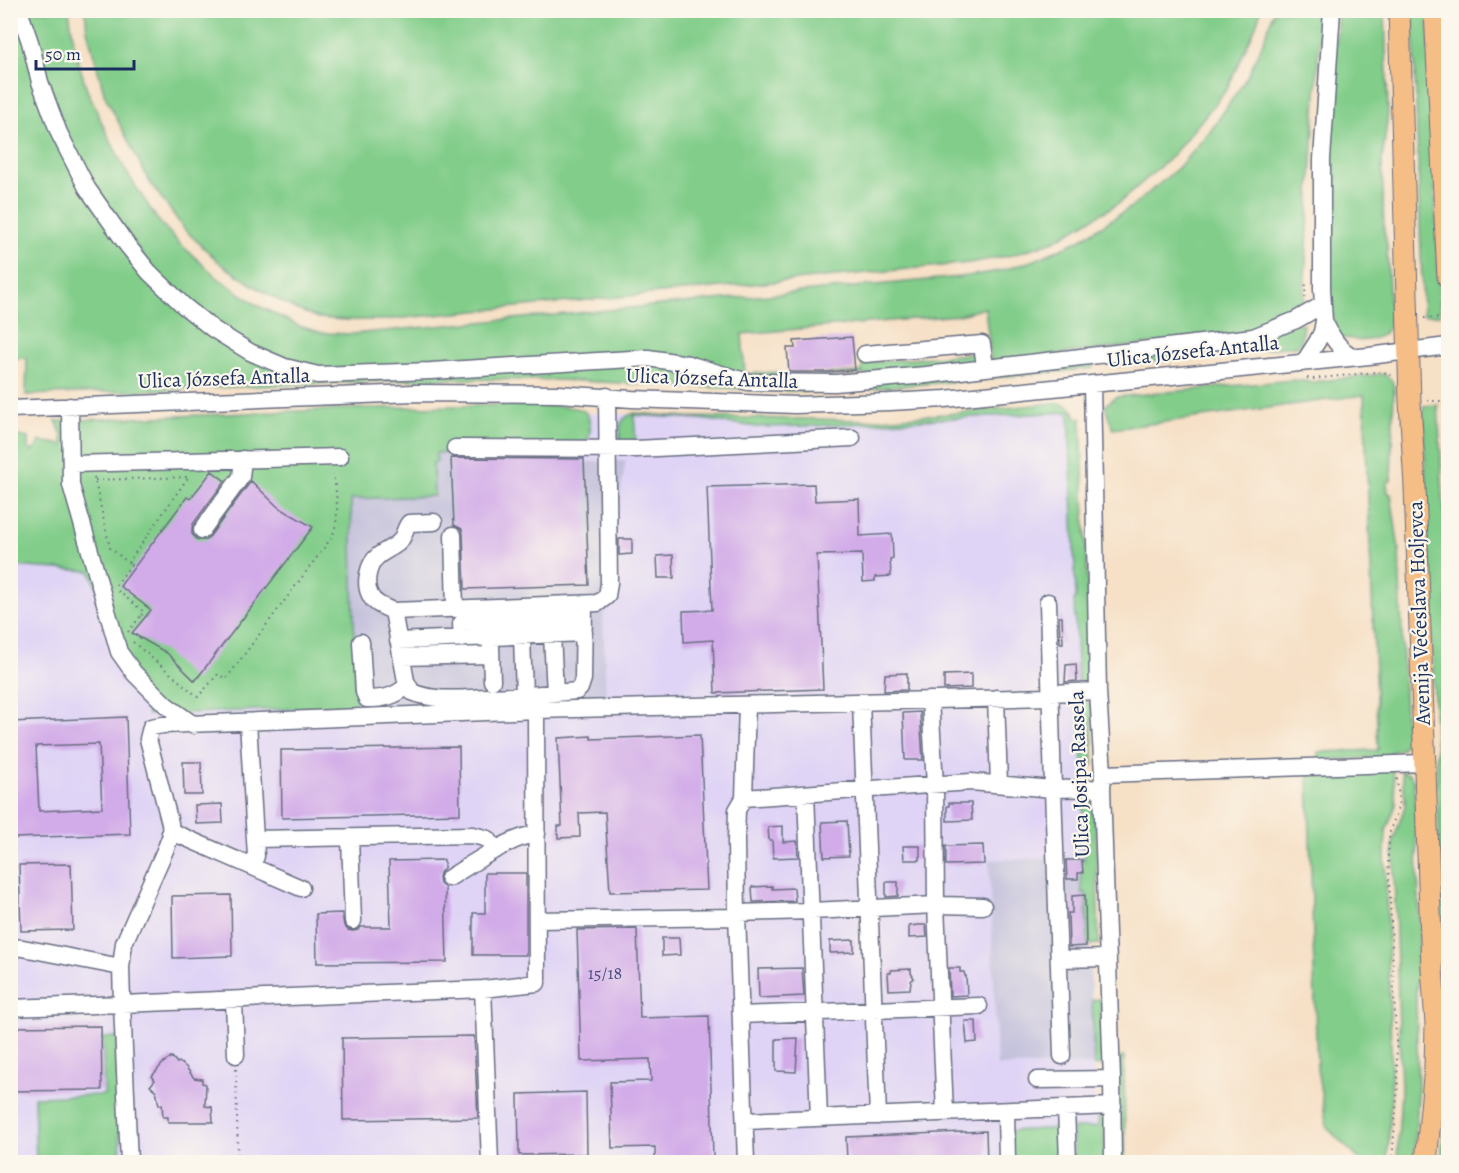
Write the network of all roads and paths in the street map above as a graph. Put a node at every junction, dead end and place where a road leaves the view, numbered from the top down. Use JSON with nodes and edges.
{"nodes":[{"id":1,"x":19,"y":10,"type":"edge"},
{"id":2,"x":1332,"y":10,"type":"edge"},
{"id":3,"x":1399,"y":10,"type":"edge"},
{"id":4,"x":1435,"y":10,"type":"edge"},
{"id":5,"x":1449,"y":277,"type":"edge"},
{"id":6,"x":1323,"y":313,"type":"junction"},
{"id":7,"x":1449,"y":317,"type":"edge"},
{"id":8,"x":1426,"y":318,"type":"dead end"},
{"id":9,"x":1449,"y":346,"type":"edge"},
{"id":10,"x":1409,"y":350,"type":"junction"},
{"id":11,"x":865,"y":354,"type":"dead end"},
{"id":12,"x":1354,"y":357,"type":"junction"},
{"id":13,"x":1304,"y":362,"type":"junction"},
{"id":14,"x":985,"y":367,"type":"junction"},
{"id":15,"x":1324,"y":378,"type":"dead end"},
{"id":16,"x":1396,"y":380,"type":"dead end"},
{"id":17,"x":1092,"y":384,"type":"junction"},
{"id":18,"x":607,"y":396,"type":"junction"},
{"id":19,"x":1449,"y":400,"type":"edge"},
{"id":20,"x":1420,"y":402,"type":"dead end"},
{"id":21,"x":70,"y":406,"type":"junction"},
{"id":22,"x":10,"y":409,"type":"edge"},
{"id":23,"x":852,"y":438,"type":"dead end"},
{"id":24,"x":455,"y":448,"type":"dead end"},
{"id":25,"x":608,"y":448,"type":"junction"},
{"id":26,"x":340,"y":457,"type":"dead end"},
{"id":27,"x":243,"y":459,"type":"junction"},
{"id":28,"x":71,"y":464,"type":"junction"},
{"id":29,"x":93,"y":469,"type":"dead end"},
{"id":30,"x":192,"y":472,"type":"dead end"},
{"id":31,"x":333,"y":474,"type":"dead end"},
{"id":32,"x":188,"y":477,"type":"junction"},
{"id":33,"x":95,"y":480,"type":"junction"},
{"id":34,"x":434,"y":522,"type":"dead end"},
{"id":35,"x":202,"y":530,"type":"dead end"},
{"id":36,"x":453,"y":535,"type":"dead end"},
{"id":37,"x":131,"y":565,"type":"junction"},
{"id":38,"x":1048,"y":602,"type":"dead end"},
{"id":39,"x":455,"y":609,"type":"junction"},
{"id":40,"x":393,"y":611,"type":"junction"},
{"id":41,"x":584,"y":618,"type":"junction"},
{"id":42,"x":536,"y":626,"type":"junction"},
{"id":43,"x":491,"y":629,"type":"junction"},
{"id":44,"x":125,"y":635,"type":"dead end"},
{"id":45,"x":128,"y":638,"type":"dead end"},
{"id":46,"x":361,"y":642,"type":"dead end"},
{"id":47,"x":400,"y":649,"type":"junction"},
{"id":48,"x":491,"y":655,"type":"junction"},
{"id":49,"x":492,"y":681,"type":"dead end"},
{"id":50,"x":408,"y":685,"type":"junction"},
{"id":51,"x":1098,"y":691,"type":"junction"},
{"id":52,"x":555,"y":693,"type":"junction"},
{"id":53,"x":524,"y":695,"type":"junction"},
{"id":54,"x":1050,"y":695,"type":"junction"},
{"id":55,"x":996,"y":698,"type":"junction"},
{"id":56,"x":930,"y":700,"type":"junction"},
{"id":57,"x":861,"y":702,"type":"junction"},
{"id":58,"x":747,"y":705,"type":"junction"},
{"id":59,"x":536,"y":710,"type":"junction"},
{"id":60,"x":248,"y":722,"type":"junction"},
{"id":61,"x":194,"y":725,"type":"junction"},
{"id":62,"x":1424,"y":763,"type":"junction"},
{"id":63,"x":1396,"y":770,"type":"dead end"},
{"id":64,"x":1102,"y":781,"type":"junction"},
{"id":65,"x":999,"y":784,"type":"junction"},
{"id":66,"x":935,"y":785,"type":"junction"},
{"id":67,"x":1053,"y":789,"type":"junction"},
{"id":68,"x":864,"y":790,"type":"junction"},
{"id":69,"x":806,"y":794,"type":"junction"},
{"id":70,"x":744,"y":798,"type":"junction"},
{"id":71,"x":170,"y":831,"type":"junction"},
{"id":72,"x":537,"y":834,"type":"junction"},
{"id":73,"x":350,"y":837,"type":"junction"},
{"id":74,"x":255,"y":839,"type":"junction"},
{"id":75,"x":496,"y":850,"type":"junction"},
{"id":76,"x":252,"y":866,"type":"junction"},
{"id":77,"x":449,"y":878,"type":"dead end"},
{"id":78,"x":301,"y":888,"type":"dead end"},
{"id":79,"x":936,"y":905,"type":"junction"},
{"id":80,"x":983,"y":906,"type":"dead end"},
{"id":81,"x":869,"y":908,"type":"junction"},
{"id":82,"x":811,"y":911,"type":"junction"},
{"id":83,"x":737,"y":915,"type":"junction"},
{"id":84,"x":537,"y":920,"type":"junction"},
{"id":85,"x":353,"y":921,"type":"dead end"},
{"id":86,"x":15,"y":949,"type":"edge"},
{"id":87,"x":1108,"y":958,"type":"junction"},
{"id":88,"x":1059,"y":959,"type":"junction"},
{"id":89,"x":121,"y":967,"type":"junction"},
{"id":90,"x":483,"y":989,"type":"junction"},
{"id":91,"x":234,"y":1000,"type":"junction"},
{"id":92,"x":122,"y":1004,"type":"junction"},
{"id":93,"x":979,"y":1006,"type":"dead end"},
{"id":94,"x":10,"y":1008,"type":"edge"},
{"id":95,"x":939,"y":1008,"type":"junction"},
{"id":96,"x":873,"y":1010,"type":"junction"},
{"id":97,"x":815,"y":1012,"type":"junction"},
{"id":98,"x":741,"y":1015,"type":"junction"},
{"id":99,"x":236,"y":1054,"type":"joint"},
{"id":100,"x":1062,"y":1056,"type":"dead end"},
{"id":101,"x":1112,"y":1079,"type":"junction"},
{"id":102,"x":1037,"y":1080,"type":"dead end"},
{"id":103,"x":1113,"y":1106,"type":"junction"},
{"id":104,"x":1066,"y":1108,"type":"junction"},
{"id":105,"x":1006,"y":1111,"type":"junction"},
{"id":106,"x":945,"y":1113,"type":"junction"},
{"id":107,"x":878,"y":1116,"type":"junction"},
{"id":108,"x":819,"y":1118,"type":"junction"},
{"id":109,"x":745,"y":1121,"type":"junction"},
{"id":110,"x":129,"y":1162,"type":"edge"},
{"id":111,"x":238,"y":1162,"type":"edge"},
{"id":112,"x":490,"y":1162,"type":"edge"},
{"id":113,"x":746,"y":1162,"type":"edge"},
{"id":114,"x":1007,"y":1162,"type":"edge"},
{"id":115,"x":1068,"y":1162,"type":"edge"},
{"id":116,"x":1113,"y":1162,"type":"edge"},
{"id":117,"x":1392,"y":1162,"type":"edge"},
{"id":118,"x":1426,"y":1162,"type":"edge"}],
"edges":[{"from":1,"to":14,"type":"street"},
{"from":2,"to":6,"type":"street"},
{"from":3,"to":10,"type":"main road","name":"Avenija Većeslava Holjevca"},
{"from":4,"to":5,"type":"main road"},
{"from":6,"to":12,"type":"street"},
{"from":6,"to":13,"type":"street"},
{"from":6,"to":14,"type":"street"},
{"from":7,"to":8,"type":"path"},
{"from":9,"to":10,"type":"street"},
{"from":10,"to":12,"type":"street","name":"Ulica Józsefa Antalla"},
{"from":10,"to":62,"type":"main road","name":"Avenija Većeslava Holjevca"},
{"from":11,"to":14,"type":"street"},
{"from":12,"to":13,"type":"street","name":"Ulica Józsefa Antalla"},
{"from":13,"to":17,"type":"street","name":"Ulica Józsefa Antalla"},
{"from":15,"to":16,"type":"path"},
{"from":17,"to":18,"type":"street","name":"Ulica Józsefa Antalla"},
{"from":17,"to":51,"type":"street","name":"Ulica Josipa Rassela"},
{"from":18,"to":21,"type":"street","name":"Ulica Józsefa Antalla"},
{"from":18,"to":25,"type":"street"},
{"from":19,"to":20,"type":"path"},
{"from":21,"to":22,"type":"street","name":"Ulica Józsefa Antalla"},
{"from":21,"to":28,"type":"street"},
{"from":23,"to":25,"type":"street"},
{"from":24,"to":25,"type":"street"},
{"from":25,"to":41,"type":"street"},
{"from":26,"to":27,"type":"street"},
{"from":27,"to":28,"type":"street"},
{"from":27,"to":35,"type":"street"},
{"from":28,"to":61,"type":"street"},
{"from":29,"to":33,"type":"path"},
{"from":30,"to":32,"type":"path"},
{"from":31,"to":45,"type":"path"},
{"from":32,"to":33,"type":"path"},
{"from":32,"to":37,"type":"path"},
{"from":33,"to":37,"type":"path"},
{"from":34,"to":40,"type":"street"},
{"from":36,"to":39,"type":"street"},
{"from":37,"to":44,"type":"path"},
{"from":38,"to":54,"type":"street"},
{"from":39,"to":40,"type":"street"},
{"from":39,"to":42,"type":"street"},
{"from":40,"to":47,"type":"street"},
{"from":41,"to":42,"type":"street"},
{"from":41,"to":42,"type":"street"},
{"from":41,"to":52,"type":"street"},
{"from":42,"to":43,"type":"street"},
{"from":42,"to":52,"type":"street"},
{"from":42,"to":53,"type":"street"},
{"from":43,"to":47,"type":"street"},
{"from":43,"to":48,"type":"street"},
{"from":46,"to":50,"type":"street"},
{"from":47,"to":48,"type":"street"},
{"from":47,"to":50,"type":"street"},
{"from":48,"to":49,"type":"street"},
{"from":50,"to":53,"type":"street"},
{"from":51,"to":54,"type":"street"},
{"from":51,"to":64,"type":"street","name":"Ulica Josipa Rassela"},
{"from":52,"to":53,"type":"street"},
{"from":54,"to":55,"type":"street"},
{"from":54,"to":67,"type":"street"},
{"from":55,"to":56,"type":"street"},
{"from":55,"to":65,"type":"street"},
{"from":56,"to":57,"type":"street"},
{"from":56,"to":66,"type":"street"},
{"from":57,"to":58,"type":"street"},
{"from":57,"to":68,"type":"street"},
{"from":58,"to":59,"type":"street"},
{"from":58,"to":70,"type":"street"},
{"from":59,"to":60,"type":"street"},
{"from":59,"to":72,"type":"street"},
{"from":60,"to":61,"type":"street"},
{"from":60,"to":74,"type":"street"},
{"from":61,"to":71,"type":"street"},
{"from":62,"to":64,"type":"street"},
{"from":62,"to":118,"type":"main road","name":"Avenija Većeslava Holjevca"},
{"from":63,"to":117,"type":"path"},
{"from":64,"to":67,"type":"street"},
{"from":64,"to":87,"type":"street","name":"Ulica Josipa Rassela"},
{"from":65,"to":66,"type":"street"},
{"from":65,"to":67,"type":"street"},
{"from":66,"to":68,"type":"street"},
{"from":66,"to":79,"type":"street"},
{"from":67,"to":88,"type":"street"},
{"from":68,"to":69,"type":"street"},
{"from":68,"to":81,"type":"street"},
{"from":69,"to":70,"type":"street"},
{"from":69,"to":82,"type":"street"},
{"from":70,"to":83,"type":"street"},
{"from":71,"to":76,"type":"street"},
{"from":71,"to":89,"type":"street"},
{"from":72,"to":75,"type":"street"},
{"from":72,"to":84,"type":"street"},
{"from":73,"to":74,"type":"street"},
{"from":73,"to":75,"type":"street"},
{"from":73,"to":85,"type":"street"},
{"from":74,"to":76,"type":"street"},
{"from":75,"to":77,"type":"street"},
{"from":76,"to":78,"type":"street"},
{"from":79,"to":80,"type":"street"},
{"from":79,"to":81,"type":"street"},
{"from":79,"to":95,"type":"street"},
{"from":81,"to":82,"type":"street"},
{"from":81,"to":96,"type":"street"},
{"from":82,"to":83,"type":"street"},
{"from":82,"to":97,"type":"street"},
{"from":83,"to":84,"type":"street"},
{"from":83,"to":98,"type":"street"},
{"from":84,"to":90,"type":"street"},
{"from":86,"to":89,"type":"street"},
{"from":87,"to":88,"type":"street"},
{"from":87,"to":101,"type":"street","name":"Ulica Josipa Rassela"},
{"from":88,"to":100,"type":"street"},
{"from":89,"to":92,"type":"street"},
{"from":90,"to":91,"type":"street"},
{"from":90,"to":112,"type":"street"},
{"from":91,"to":92,"type":"street"},
{"from":91,"to":99,"type":"street"},
{"from":92,"to":94,"type":"street"},
{"from":92,"to":110,"type":"street"},
{"from":93,"to":95,"type":"street"},
{"from":95,"to":96,"type":"street"},
{"from":95,"to":106,"type":"street"},
{"from":96,"to":97,"type":"street"},
{"from":96,"to":107,"type":"street"},
{"from":97,"to":98,"type":"street"},
{"from":97,"to":108,"type":"street"},
{"from":98,"to":109,"type":"street"},
{"from":99,"to":111,"type":"path"},
{"from":101,"to":102,"type":"street"},
{"from":101,"to":103,"type":"street","name":"Ulica Josipa Rassela"},
{"from":103,"to":104,"type":"street"},
{"from":103,"to":116,"type":"street","name":"Ulica Josipa Rassela"},
{"from":104,"to":105,"type":"street"},
{"from":104,"to":115,"type":"street"},
{"from":105,"to":106,"type":"street"},
{"from":105,"to":114,"type":"street"},
{"from":106,"to":107,"type":"street"},
{"from":107,"to":108,"type":"street"},
{"from":108,"to":109,"type":"street"},
{"from":109,"to":113,"type":"street"}]}
